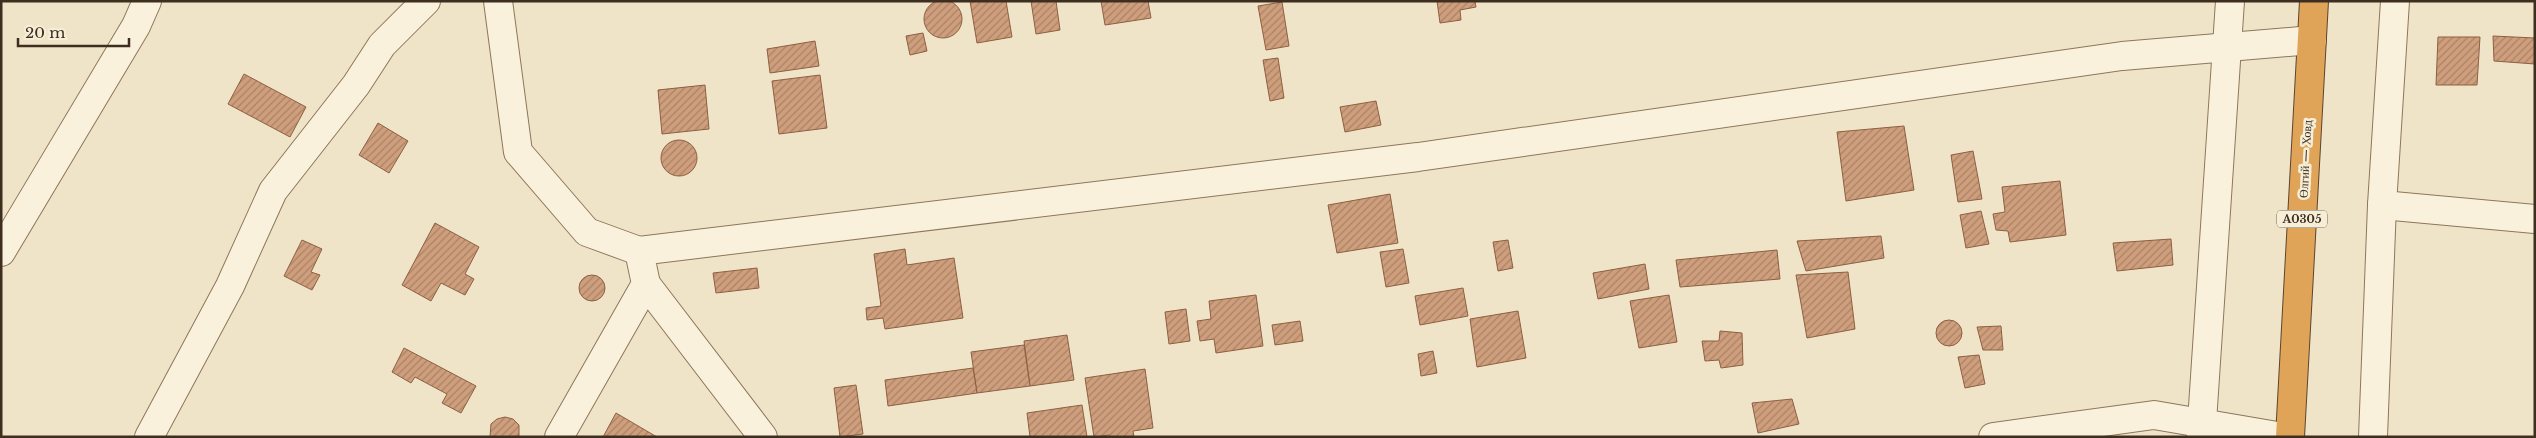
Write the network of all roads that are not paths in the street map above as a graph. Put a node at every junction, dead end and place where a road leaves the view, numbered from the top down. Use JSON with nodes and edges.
{"nodes":[{"id":1,"x":147,"y":1,"type":"edge"},
{"id":2,"x":426,"y":1,"type":"edge"},
{"id":3,"x":498,"y":1,"type":"edge"},
{"id":4,"x":2230,"y":1,"type":"edge"},
{"id":5,"x":2314,"y":1,"type":"edge"},
{"id":6,"x":2395,"y":1,"type":"edge"},
{"id":7,"x":2312,"y":40,"type":"junction"},
{"id":8,"x":2228,"y":47,"type":"junction"},
{"id":9,"x":2382,"y":205,"type":"junction"},
{"id":10,"x":2535,"y":218,"type":"edge"},
{"id":11,"x":639,"y":251,"type":"junction"},
{"id":12,"x":1,"y":252,"type":"edge"},
{"id":13,"x":646,"y":284,"type":"junction"},
{"id":14,"x":2201,"y":430,"type":"edge"},
{"id":15,"x":149,"y":437,"type":"edge"},
{"id":16,"x":559,"y":437,"type":"edge"},
{"id":17,"x":763,"y":437,"type":"edge"},
{"id":18,"x":1994,"y":437,"type":"edge"},
{"id":19,"x":2283,"y":437,"type":"edge"},
{"id":20,"x":2290,"y":437,"type":"edge"},
{"id":21,"x":2372,"y":437,"type":"edge"}],
"edges":[{"from":1,"to":12,"type":"street"},
{"from":2,"to":15,"type":"street"},
{"from":3,"to":11,"type":"street"},
{"from":4,"to":8,"type":"street"},
{"from":5,"to":7,"type":"highway","name":"Өлгий — Ховд","number":"A0305"},
{"from":6,"to":9,"type":"street"},
{"from":7,"to":8,"type":"street"},
{"from":7,"to":20,"type":"highway","name":"Өлгий — Ховд","number":"A0305"},
{"from":8,"to":11,"type":"street"},
{"from":8,"to":14,"type":"street"},
{"from":9,"to":10,"type":"street"},
{"from":9,"to":21,"type":"street"},
{"from":11,"to":13,"type":"street"},
{"from":13,"to":16,"type":"street"},
{"from":13,"to":17,"type":"street"},
{"from":14,"to":18,"type":"street"},
{"from":14,"to":19,"type":"street"}]}
